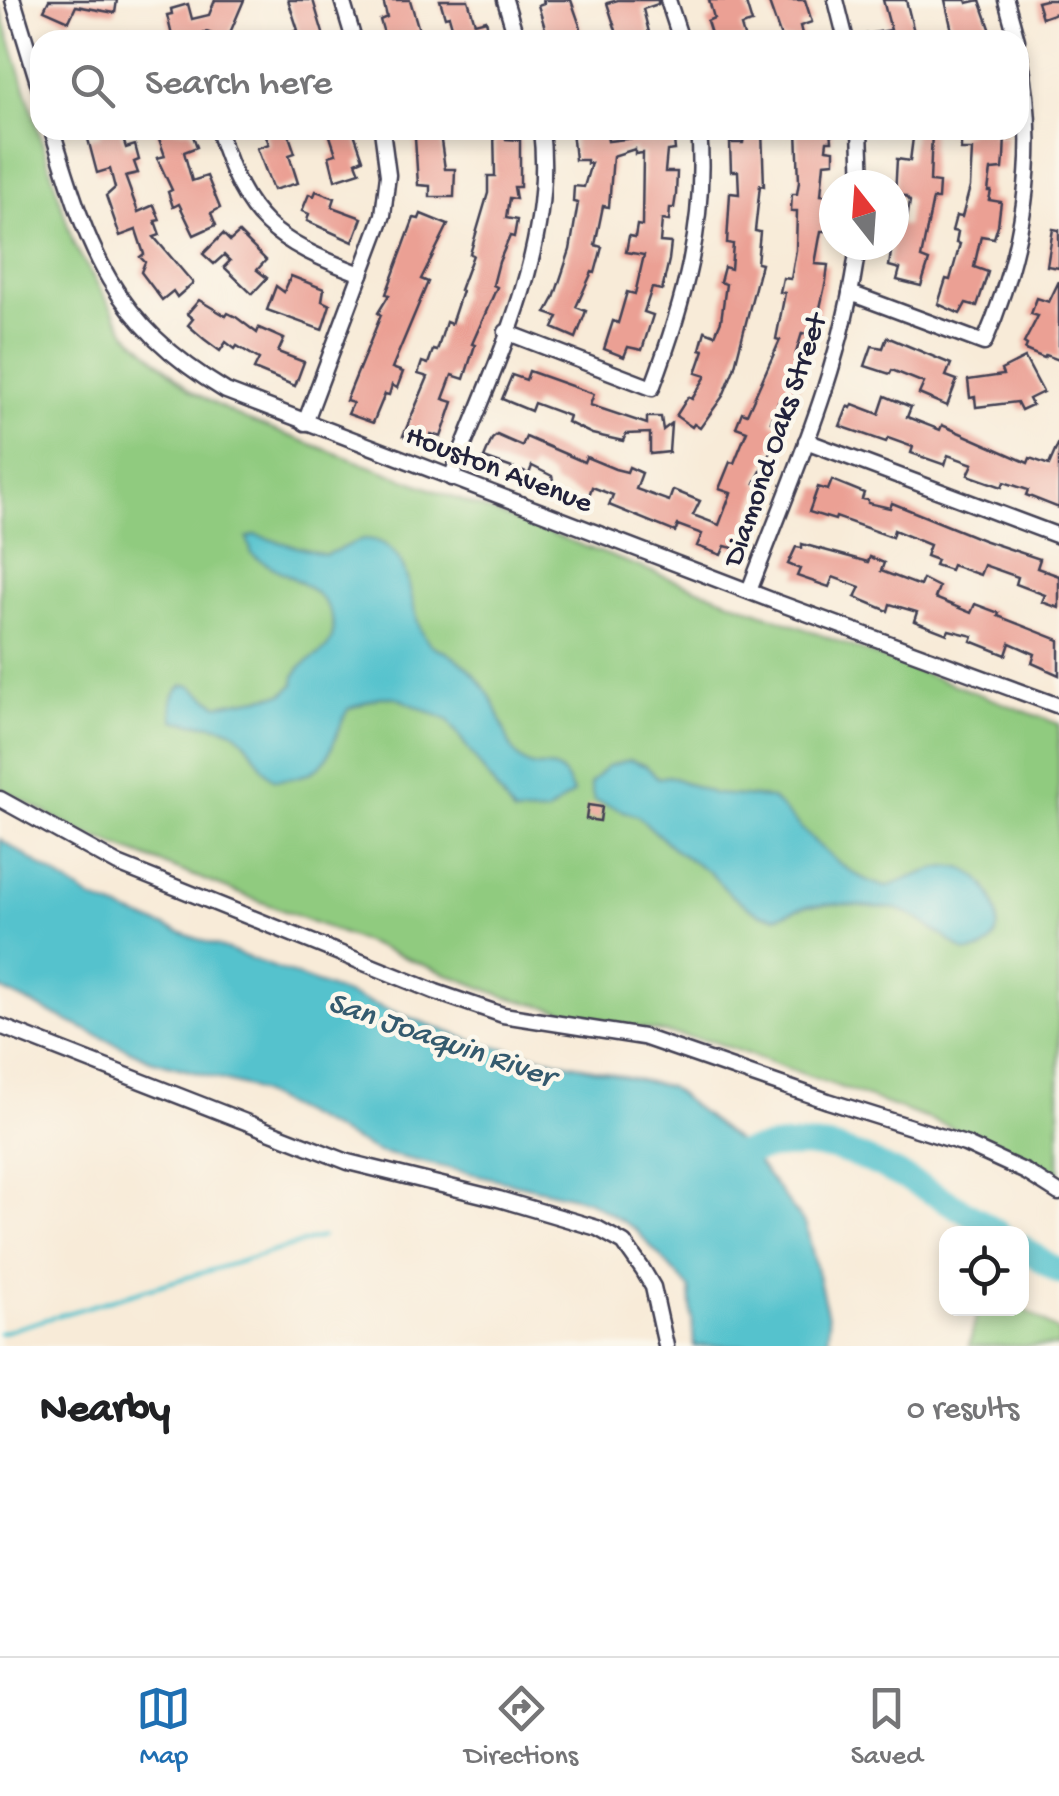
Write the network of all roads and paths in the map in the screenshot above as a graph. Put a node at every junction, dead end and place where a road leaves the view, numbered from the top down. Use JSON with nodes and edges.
{"nodes":[{"id":1,"x":13,"y":0,"type":"edge"},
{"id":2,"x":342,"y":0,"type":"edge"},
{"id":3,"x":505,"y":0,"type":"edge"},
{"id":4,"x":668,"y":0,"type":"edge"},
{"id":5,"x":836,"y":0,"type":"edge"},
{"id":6,"x":1006,"y":0,"type":"edge"},
{"id":7,"x":351,"y":30,"type":"edge"},
{"id":8,"x":514,"y":30,"type":"edge"},
{"id":9,"x":678,"y":30,"type":"edge"},
{"id":10,"x":844,"y":30,"type":"edge"},
{"id":11,"x":1014,"y":30,"type":"edge"},
{"id":12,"x":30,"y":56,"type":"edge"},
{"id":13,"x":55,"y":140,"type":"edge"},
{"id":14,"x":222,"y":140,"type":"edge"},
{"id":15,"x":384,"y":140,"type":"edge"},
{"id":16,"x":542,"y":140,"type":"edge"},
{"id":17,"x":699,"y":140,"type":"edge"},
{"id":18,"x":860,"y":140,"type":"edge"},
{"id":19,"x":1027,"y":140,"type":"edge"},
{"id":20,"x":861,"y":170,"type":"edge"},
{"id":21,"x":856,"y":260,"type":"edge"},
{"id":22,"x":361,"y":274,"type":"junction"},
{"id":23,"x":850,"y":293,"type":"junction"},
{"id":24,"x":506,"y":332,"type":"junction"},
{"id":25,"x":305,"y":423,"type":"junction"},
{"id":26,"x":806,"y":441,"type":"junction"},
{"id":27,"x":451,"y":478,"type":"junction"},
{"id":28,"x":1059,"y":536,"type":"edge"},
{"id":29,"x":749,"y":591,"type":"junction"},
{"id":30,"x":1059,"y":706,"type":"edge"},
{"id":31,"x":0,"y":799,"type":"edge"},
{"id":32,"x":0,"y":1026,"type":"edge"},
{"id":33,"x":1059,"y":1192,"type":"edge"},
{"id":34,"x":666,"y":1346,"type":"edge"}],
"edges":[{"from":1,"to":12,"type":"street"},
{"from":2,"to":7,"type":"street"},
{"from":3,"to":8,"type":"street"},
{"from":4,"to":9,"type":"street"},
{"from":5,"to":10,"type":"street"},
{"from":6,"to":11,"type":"street"},
{"from":13,"to":25,"type":"street","name":"Houston Avenue"},
{"from":14,"to":22,"type":"street"},
{"from":15,"to":22,"type":"street"},
{"from":16,"to":24,"type":"street"},
{"from":17,"to":24,"type":"street"},
{"from":18,"to":20,"type":"street"},
{"from":19,"to":23,"type":"street"},
{"from":21,"to":23,"type":"street","name":"Diamond Oaks Street"},
{"from":22,"to":25,"type":"street"},
{"from":23,"to":26,"type":"street","name":"Diamond Oaks Street"},
{"from":24,"to":27,"type":"street"},
{"from":25,"to":27,"type":"street","name":"Houston Avenue"},
{"from":26,"to":28,"type":"street"},
{"from":26,"to":29,"type":"street","name":"Diamond Oaks Street"},
{"from":27,"to":29,"type":"street","name":"Houston Avenue"},
{"from":29,"to":30,"type":"street","name":"Houston Avenue"},
{"from":31,"to":33,"type":"street"},
{"from":32,"to":34,"type":"street"}]}
